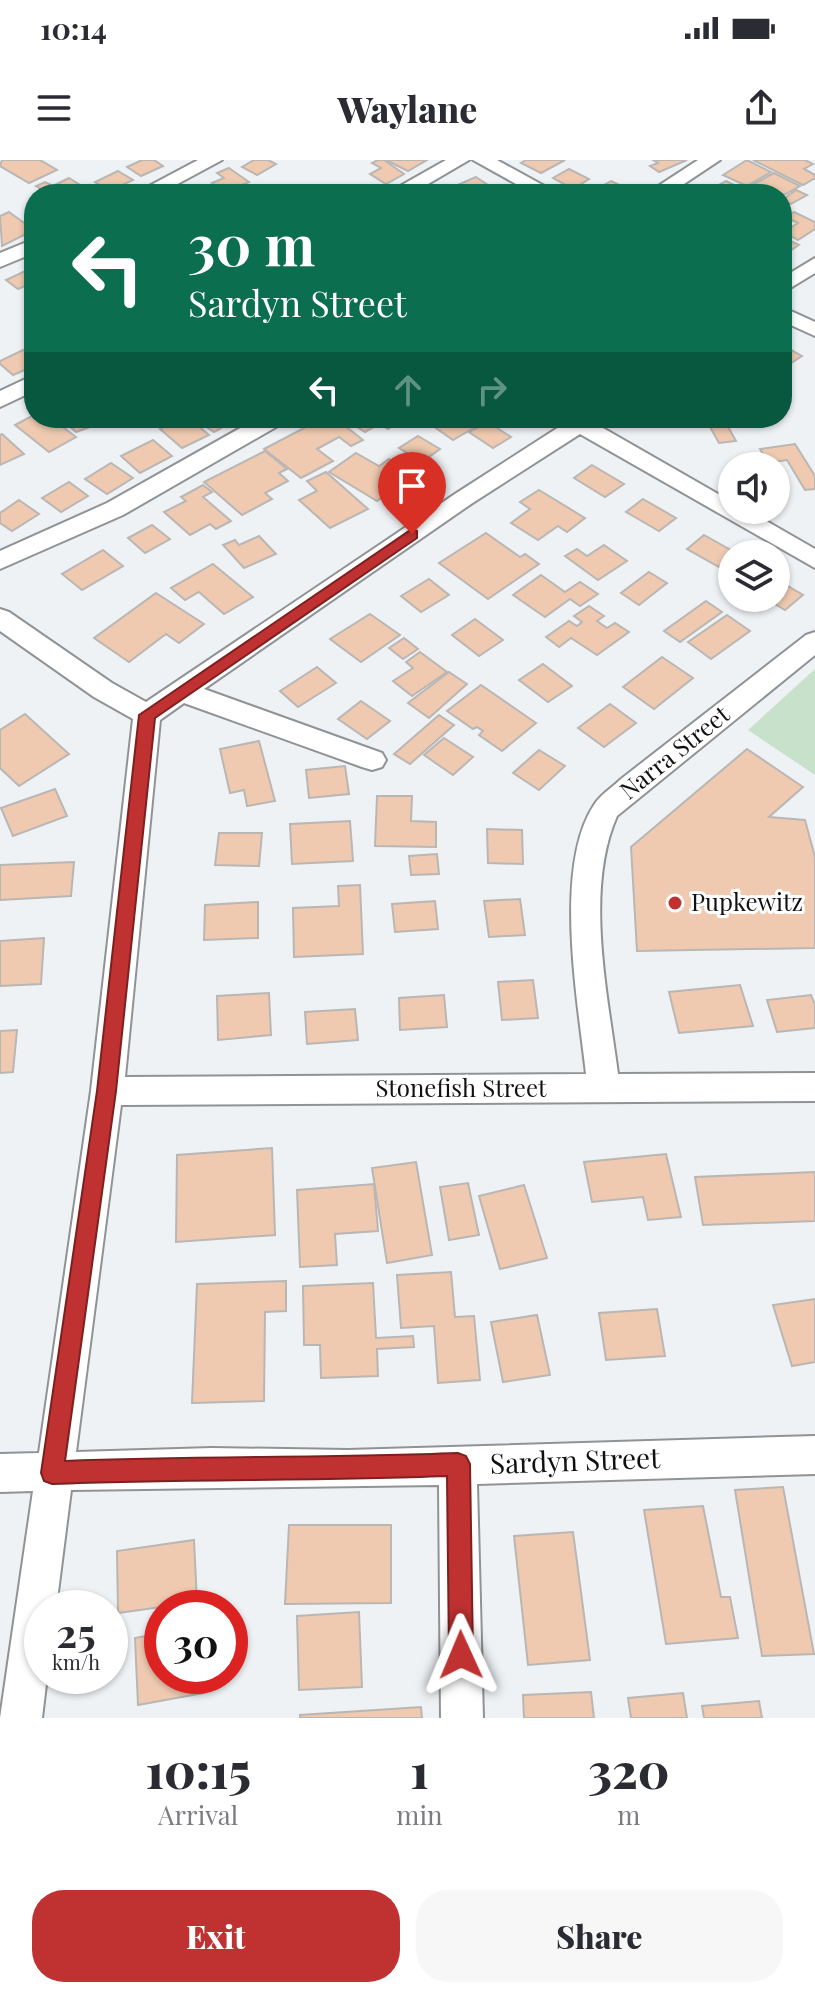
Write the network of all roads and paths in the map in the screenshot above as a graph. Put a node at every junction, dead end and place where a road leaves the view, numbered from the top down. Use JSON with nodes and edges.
{"nodes":[{"id":1,"x":213,"y":160,"type":"edge"},
{"id":2,"x":460,"y":160,"type":"edge"},
{"id":3,"x":482,"y":160,"type":"edge"},
{"id":4,"x":711,"y":160,"type":"edge"},
{"id":5,"x":164,"y":184,"type":"edge"},
{"id":6,"x":415,"y":184,"type":"edge"},
{"id":7,"x":529,"y":184,"type":"edge"},
{"id":8,"x":672,"y":184,"type":"edge"},
{"id":9,"x":24,"y":250,"type":"edge"},
{"id":10,"x":0,"y":261,"type":"edge"},
{"id":11,"x":815,"y":264,"type":"edge"},
{"id":12,"x":792,"y":280,"type":"edge"},
{"id":13,"x":792,"y":318,"type":"edge"},
{"id":14,"x":815,"y":330,"type":"edge"},
{"id":15,"x":24,"y":387,"type":"edge"},
{"id":16,"x":0,"y":400,"type":"edge"},
{"id":17,"x":257,"y":428,"type":"edge"},
{"id":18,"x":573,"y":428,"type":"edge"},
{"id":19,"x":596,"y":428,"type":"edge"},
{"id":20,"x":815,"y":560,"type":"edge"},
{"id":21,"x":0,"y":561,"type":"edge"},
{"id":22,"x":0,"y":618,"type":"edge"},
{"id":23,"x":815,"y":641,"type":"edge"},
{"id":24,"x":182,"y":692,"type":"junction"},
{"id":25,"x":147,"y":715,"type":"junction"},
{"id":26,"x":372,"y":760,"type":"dead end"},
{"id":27,"x":815,"y":1087,"type":"edge"},
{"id":28,"x":604,"y":1088,"type":"junction"},
{"id":29,"x":107,"y":1091,"type":"junction"},
{"id":30,"x":815,"y":1455,"type":"edge"},
{"id":31,"x":458,"y":1464,"type":"junction"},
{"id":32,"x":0,"y":1473,"type":"edge"},
{"id":33,"x":52,"y":1473,"type":"junction"},
{"id":34,"x":21,"y":1718,"type":"edge"},
{"id":35,"x":462,"y":1718,"type":"edge"}],
"edges":[{"from":1,"to":5,"type":"street"},
{"from":2,"to":6,"type":"street"},
{"from":3,"to":7,"type":"street"},
{"from":4,"to":8,"type":"street"},
{"from":9,"to":10,"type":"street"},
{"from":11,"to":12,"type":"street"},
{"from":13,"to":14,"type":"street"},
{"from":15,"to":16,"type":"street"},
{"from":17,"to":21,"type":"street"},
{"from":18,"to":24,"type":"street"},
{"from":19,"to":20,"type":"street"},
{"from":22,"to":25,"type":"street"},
{"from":23,"to":28,"type":"street","name":"Narra Street"},
{"from":24,"to":25,"type":"street"},
{"from":24,"to":26,"type":"street"},
{"from":25,"to":29,"type":"street"},
{"from":27,"to":28,"type":"street","name":"Stonefish Street"},
{"from":28,"to":29,"type":"street","name":"Stonefish Street"},
{"from":29,"to":33,"type":"street"},
{"from":30,"to":31,"type":"street","name":"Sardyn Street"},
{"from":31,"to":33,"type":"street","name":"Sardyn Street"},
{"from":31,"to":35,"type":"street"},
{"from":32,"to":33,"type":"street","name":"Sardyn Street"},
{"from":33,"to":34,"type":"street"}]}
